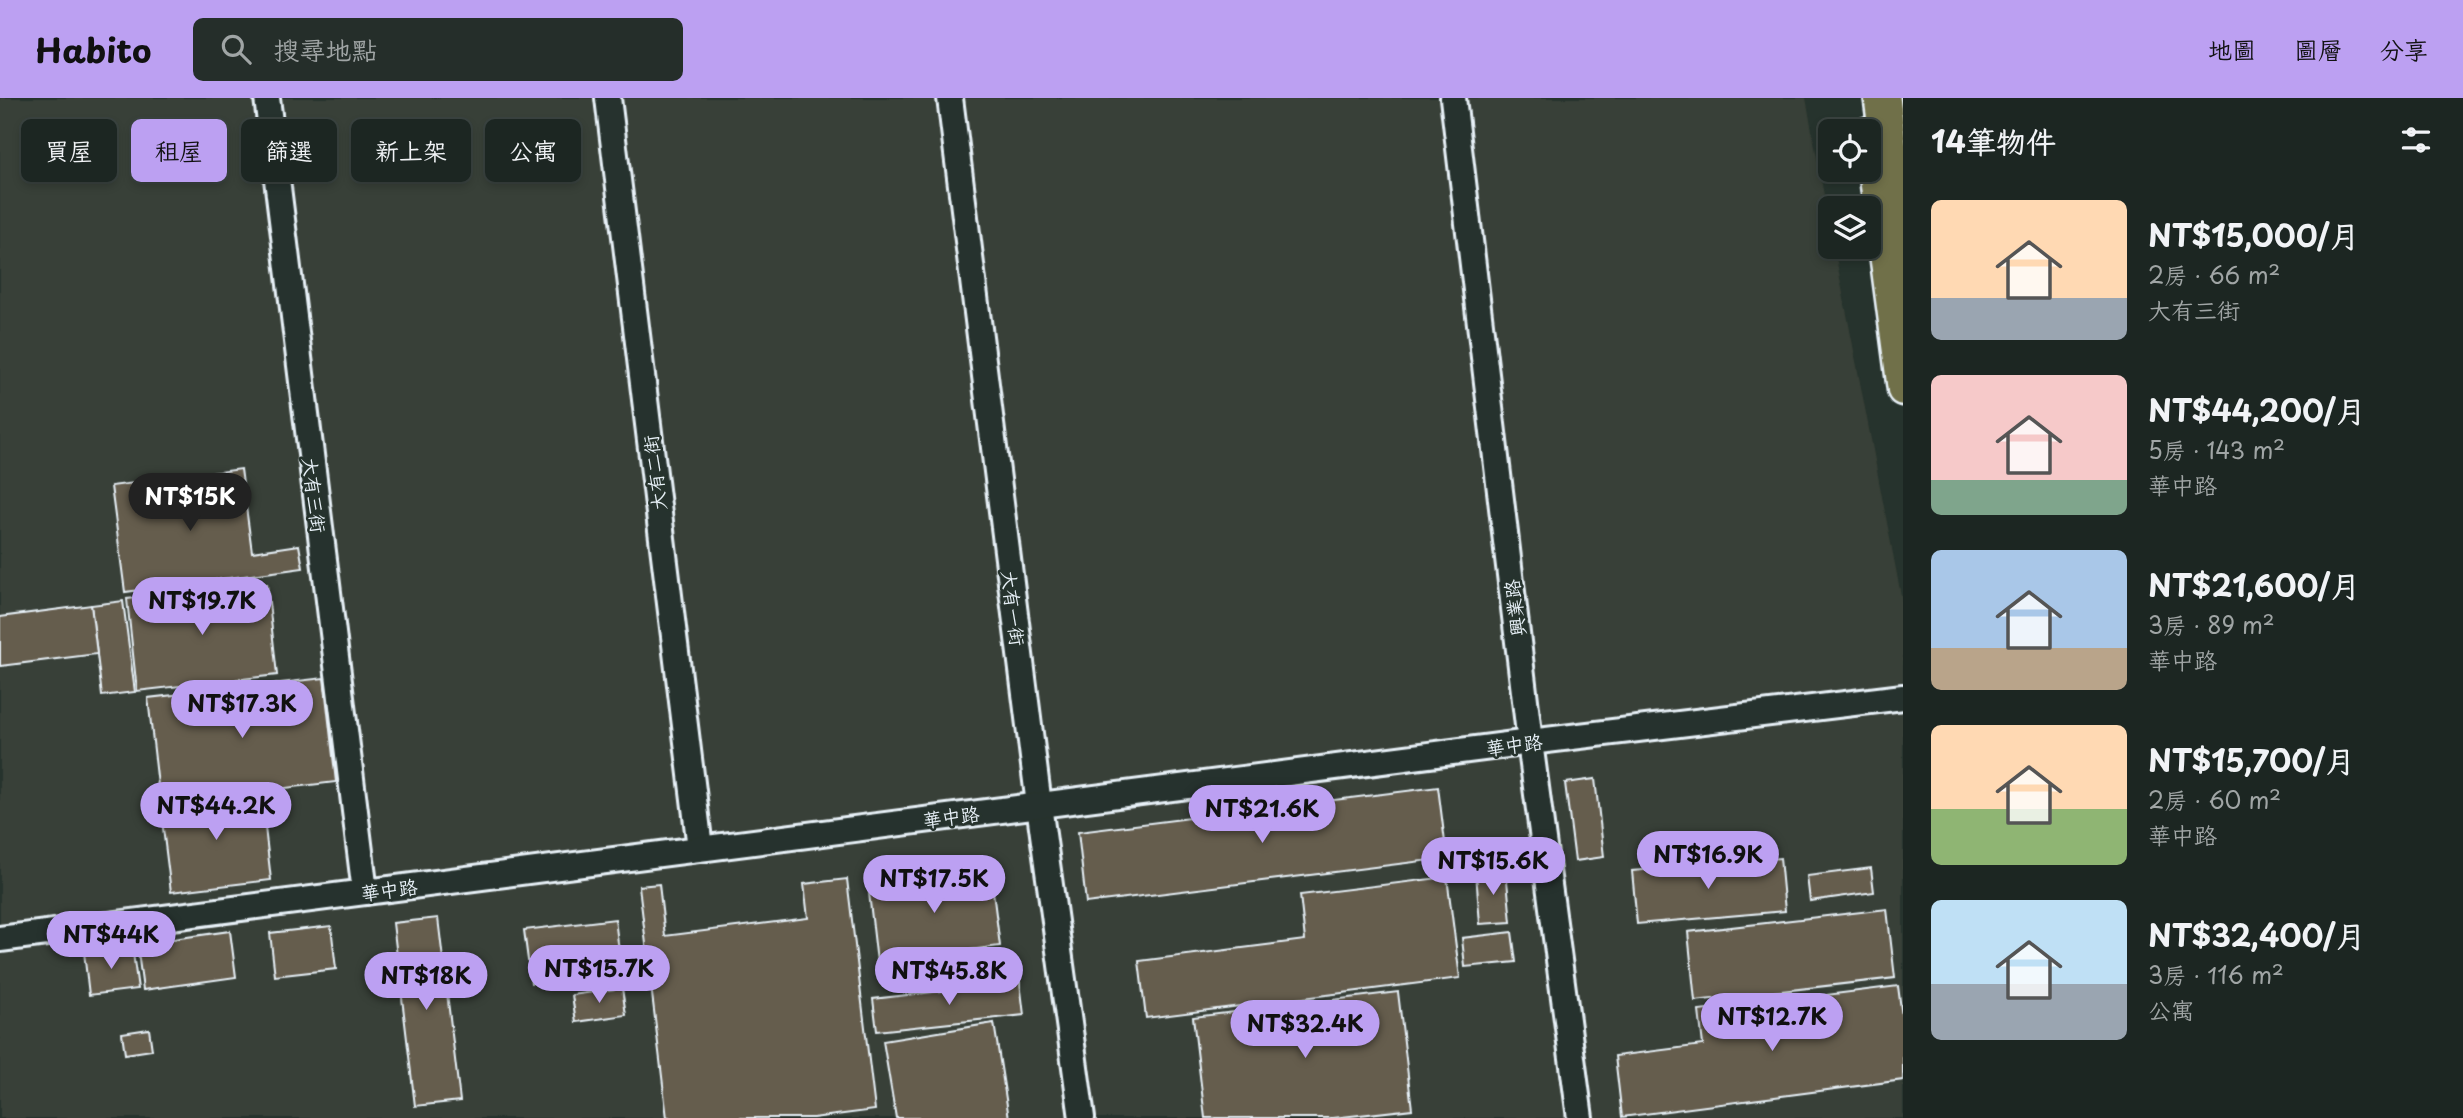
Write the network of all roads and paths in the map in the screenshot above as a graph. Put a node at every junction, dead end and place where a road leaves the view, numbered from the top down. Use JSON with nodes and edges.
{"nodes":[{"id":1,"x":267,"y":98,"type":"edge"},
{"id":2,"x":608,"y":98,"type":"edge"},
{"id":3,"x":950,"y":98,"type":"edge"},
{"id":4,"x":1453,"y":98,"type":"edge"},
{"id":5,"x":1864,"y":98,"type":"edge"},
{"id":6,"x":1882,"y":98,"type":"edge"},
{"id":7,"x":1867,"y":119,"type":"edge"},
{"id":8,"x":1876,"y":182,"type":"edge"},
{"id":9,"x":1903,"y":252,"type":"edge"},
{"id":10,"x":1903,"y":390,"type":"edge"},
{"id":11,"x":1903,"y":697,"type":"edge"},
{"id":12,"x":1530,"y":741,"type":"junction"},
{"id":13,"x":1039,"y":805,"type":"junction"},
{"id":14,"x":700,"y":848,"type":"junction"},
{"id":15,"x":365,"y":892,"type":"junction"},
{"id":16,"x":0,"y":939,"type":"edge"},
{"id":17,"x":1082,"y":1118,"type":"edge"},
{"id":18,"x":1580,"y":1118,"type":"edge"}],
"edges":[{"from":1,"to":15,"type":"street","name":"大有三街"},
{"from":2,"to":14,"type":"street","name":"大有二街"},
{"from":3,"to":13,"type":"street","name":"大有一街"},
{"from":4,"to":12,"type":"street","name":"興業路"},
{"from":5,"to":7,"type":"main road"},
{"from":6,"to":9,"type":"highway"},
{"from":8,"to":10,"type":"main road"},
{"from":11,"to":12,"type":"street","name":"華中路"},
{"from":12,"to":13,"type":"street","name":"華中路"},
{"from":12,"to":18,"type":"street","name":"興業路"},
{"from":13,"to":14,"type":"street","name":"華中路"},
{"from":13,"to":17,"type":"street","name":"大有一街"},
{"from":14,"to":15,"type":"street","name":"華中路"},
{"from":15,"to":16,"type":"street","name":"華中路"}]}
